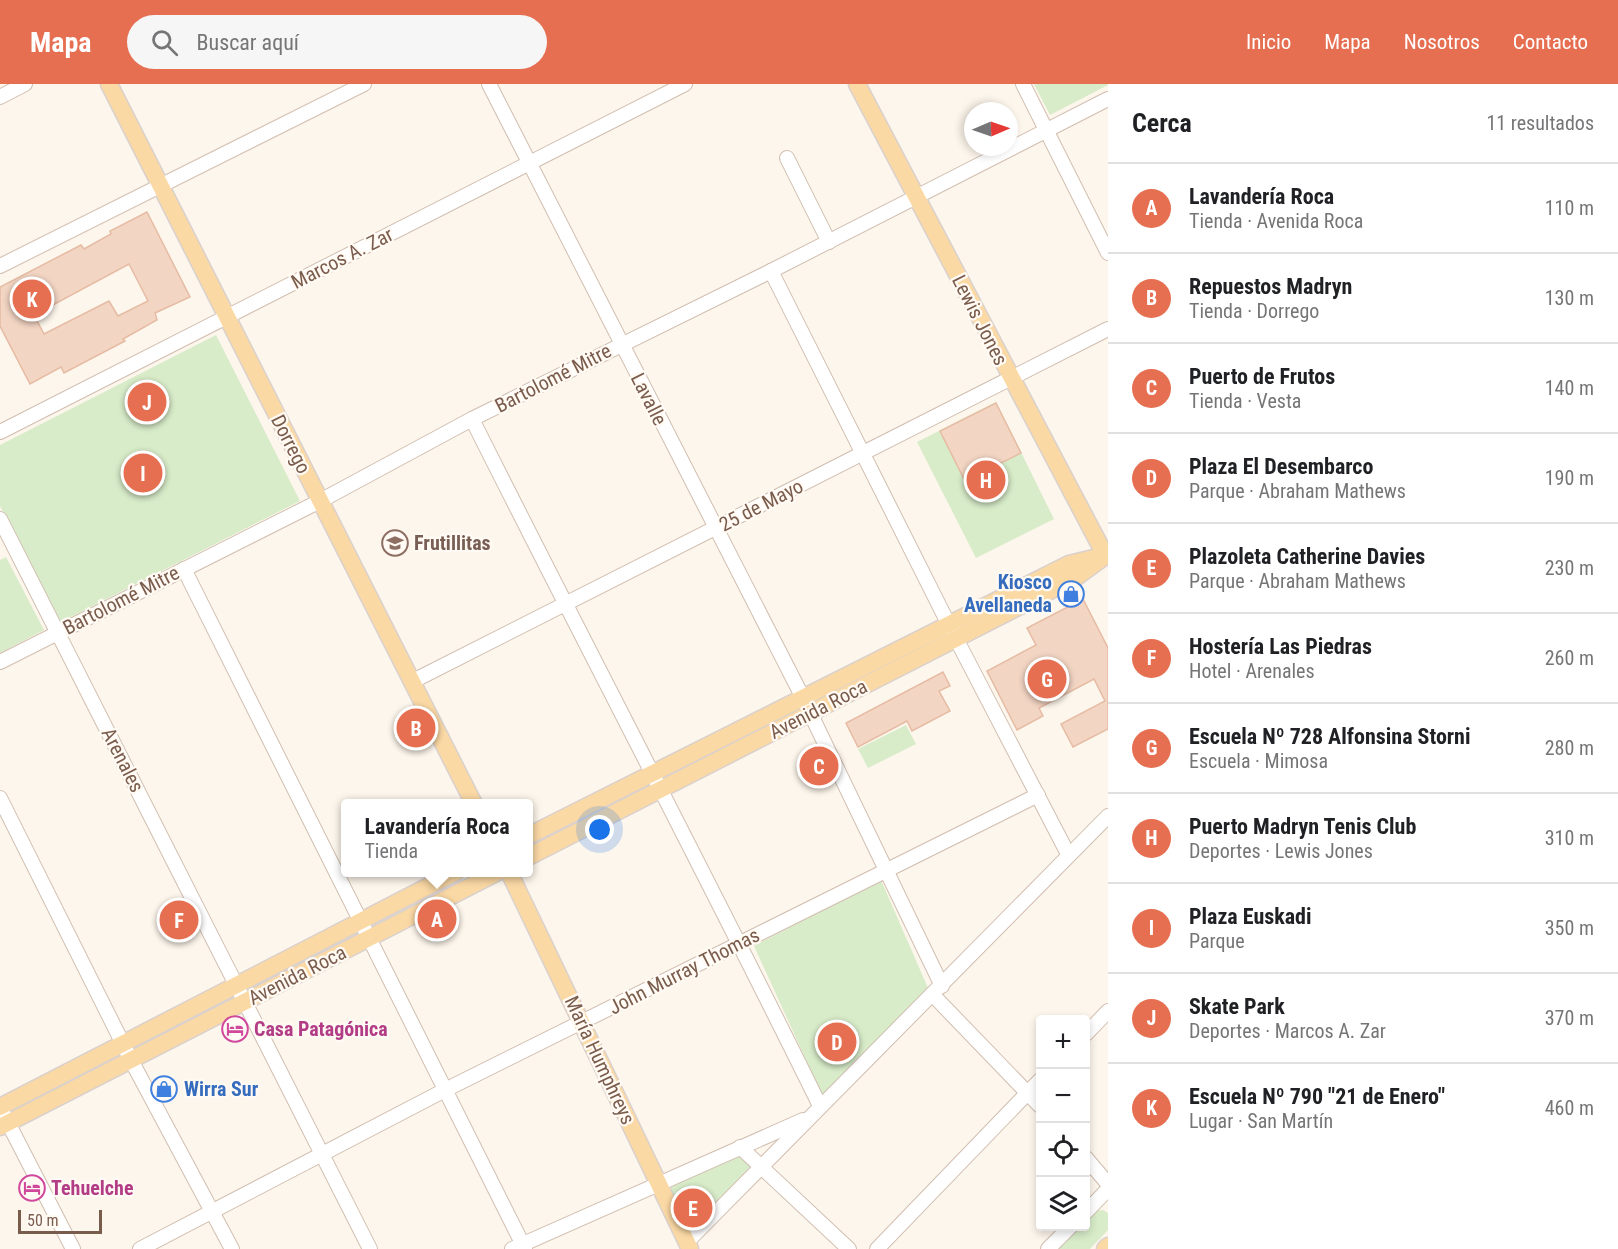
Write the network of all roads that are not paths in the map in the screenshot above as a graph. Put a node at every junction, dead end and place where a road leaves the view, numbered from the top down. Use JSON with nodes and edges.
{"nodes":[{"id":1,"x":25,"y":84,"type":"edge"},
{"id":2,"x":109,"y":84,"type":"edge"},
{"id":3,"x":364,"y":84,"type":"edge"},
{"id":4,"x":489,"y":84,"type":"edge"},
{"id":5,"x":685,"y":84,"type":"edge"},
{"id":6,"x":858,"y":84,"type":"edge"},
{"id":7,"x":1023,"y":84,"type":"edge"},
{"id":8,"x":0,"y":97,"type":"edge"},
{"id":9,"x":1108,"y":99,"type":"edge"},
{"id":10,"x":1047,"y":131,"type":"junction"},
{"id":11,"x":787,"y":158,"type":"dead end"},
{"id":12,"x":530,"y":163,"type":"junction"},
{"id":13,"x":159,"y":185,"type":"junction"},
{"id":14,"x":917,"y":197,"type":"junction"},
{"id":15,"x":829,"y":242,"type":"junction"},
{"id":16,"x":1108,"y":253,"type":"edge"},
{"id":17,"x":0,"y":266,"type":"edge"},
{"id":18,"x":771,"y":272,"type":"junction"},
{"id":19,"x":226,"y":317,"type":"junction"},
{"id":20,"x":1108,"y":329,"type":"edge"},
{"id":21,"x":621,"y":344,"type":"junction"},
{"id":22,"x":1010,"y":378,"type":"junction"},
{"id":23,"x":472,"y":419,"type":"junction"},
{"id":24,"x":0,"y":432,"type":"edge"},
{"id":25,"x":863,"y":453,"type":"junction"},
{"id":26,"x":321,"y":501,"type":"junction"},
{"id":27,"x":0,"y":519,"type":"edge"},
{"id":28,"x":716,"y":527,"type":"junction"},
{"id":29,"x":1107,"y":557,"type":"edge"},
{"id":30,"x":184,"y":569,"type":"junction"},
{"id":31,"x":564,"y":604,"type":"junction"},
{"id":32,"x":59,"y":632,"type":"junction"},
{"id":33,"x":952,"y":632,"type":"junction"},
{"id":34,"x":0,"y":662,"type":"edge"},
{"id":35,"x":413,"y":681,"type":"junction"},
{"id":36,"x":802,"y":696,"type":"junction"},
{"id":37,"x":810,"y":713,"type":"junction"},
{"id":38,"x":652,"y":774,"type":"junction"},
{"id":39,"x":661,"y":790,"type":"junction"},
{"id":40,"x":1038,"y":795,"type":"junction"},
{"id":41,"x":0,"y":798,"type":"edge"},
{"id":42,"x":472,"y":799,"type":"edge"},
{"id":43,"x":1105,"y":826,"type":"edge"},
{"id":44,"x":533,"y":834,"type":"edge"},
{"id":45,"x":533,"y":854,"type":"edge"},
{"id":46,"x":1068,"y":854,"type":"junction"},
{"id":47,"x":885,"y":871,"type":"junction"},
{"id":48,"x":448,"y":877,"type":"edge"},
{"id":49,"x":490,"y":877,"type":"edge"},
{"id":50,"x":510,"y":877,"type":"edge"},
{"id":51,"x":360,"y":920,"type":"junction"},
{"id":52,"x":369,"y":939,"type":"junction"},
{"id":53,"x":740,"y":943,"type":"junction"},
{"id":54,"x":236,"y":984,"type":"junction"},
{"id":55,"x":937,"y":990,"type":"junction"},
{"id":56,"x":245,"y":1002,"type":"junction"},
{"id":57,"x":1108,"y":1011,"type":"edge"},
{"id":58,"x":583,"y":1022,"type":"junction"},
{"id":59,"x":1090,"y":1030,"type":"edge"},
{"id":60,"x":124,"y":1043,"type":"junction"},
{"id":61,"x":131,"y":1060,"type":"junction"},
{"id":62,"x":1036,"y":1085,"type":"edge"},
{"id":63,"x":445,"y":1090,"type":"junction"},
{"id":64,"x":1029,"y":1093,"type":"junction"},
{"id":65,"x":1036,"y":1101,"type":"edge"},
{"id":66,"x":820,"y":1106,"type":"junction"},
{"id":67,"x":0,"y":1107,"type":"edge"},
{"id":68,"x":810,"y":1117,"type":"junction"},
{"id":69,"x":4,"y":1125,"type":"edge"},
{"id":70,"x":740,"y":1147,"type":"junction"},
{"id":71,"x":322,"y":1153,"type":"junction"},
{"id":72,"x":1090,"y":1163,"type":"edge"},
{"id":73,"x":761,"y":1167,"type":"junction"},
{"id":74,"x":658,"y":1183,"type":"junction"},
{"id":75,"x":1108,"y":1184,"type":"edge"},
{"id":76,"x":1108,"y":1189,"type":"edge"},
{"id":77,"x":1090,"y":1208,"type":"edge"},
{"id":78,"x":213,"y":1211,"type":"junction"},
{"id":79,"x":1067,"y":1231,"type":"edge"},
{"id":80,"x":688,"y":1245,"type":"edge"},
{"id":81,"x":520,"y":1247,"type":"edge"},
{"id":82,"x":73,"y":1249,"type":"edge"},
{"id":83,"x":140,"y":1249,"type":"edge"},
{"id":84,"x":232,"y":1249,"type":"edge"},
{"id":85,"x":370,"y":1249,"type":"edge"},
{"id":86,"x":849,"y":1249,"type":"edge"},
{"id":87,"x":877,"y":1249,"type":"edge"},
{"id":88,"x":1048,"y":1249,"type":"edge"}],
"edges":[{"from":1,"to":8,"type":"street"},
{"from":2,"to":13,"type":"main road","name":"Dorrego"},
{"from":3,"to":13,"type":"street"},
{"from":4,"to":12,"type":"street","name":"Lavalle"},
{"from":5,"to":12,"type":"street","name":"Marcos A. Zar"},
{"from":6,"to":14,"type":"main road","name":"Lewis Jones"},
{"from":7,"to":10,"type":"street"},
{"from":9,"to":10,"type":"street","name":"Bartolomé Mitre"},
{"from":10,"to":14,"type":"street","name":"Bartolomé Mitre"},
{"from":10,"to":16,"type":"street"},
{"from":11,"to":15,"type":"street"},
{"from":12,"to":19,"type":"street","name":"Marcos A. Zar"},
{"from":12,"to":21,"type":"street","name":"Lavalle"},
{"from":13,"to":17,"type":"street"},
{"from":13,"to":19,"type":"main road","name":"Dorrego"},
{"from":14,"to":15,"type":"street","name":"Bartolomé Mitre"},
{"from":14,"to":22,"type":"main road","name":"Lewis Jones"},
{"from":15,"to":18,"type":"street","name":"Bartolomé Mitre"},
{"from":18,"to":21,"type":"street","name":"Bartolomé Mitre"},
{"from":18,"to":25,"type":"street"},
{"from":19,"to":24,"type":"street","name":"Marcos A. Zar"},
{"from":19,"to":26,"type":"main road","name":"Dorrego"},
{"from":20,"to":22,"type":"street","name":"25 de Mayo"},
{"from":21,"to":23,"type":"street","name":"Bartolomé Mitre"},
{"from":21,"to":28,"type":"street","name":"Lavalle"},
{"from":22,"to":25,"type":"street","name":"25 de Mayo"},
{"from":22,"to":29,"type":"main road","name":"Lewis Jones"},
{"from":23,"to":26,"type":"street","name":"Bartolomé Mitre"},
{"from":23,"to":31,"type":"street"},
{"from":25,"to":28,"type":"street","name":"25 de Mayo"},
{"from":25,"to":33,"type":"street"},
{"from":26,"to":30,"type":"street","name":"Bartolomé Mitre"},
{"from":26,"to":35,"type":"main road","name":"Dorrego"},
{"from":27,"to":32,"type":"street","name":"Arenales"},
{"from":28,"to":31,"type":"street","name":"25 de Mayo"},
{"from":28,"to":36,"type":"street","name":"Lavalle"},
{"from":29,"to":33,"type":"main road","name":"Avenida Roca"},
{"from":30,"to":32,"type":"street","name":"Bartolomé Mitre"},
{"from":30,"to":51,"type":"street"},
{"from":31,"to":35,"type":"street","name":"25 de Mayo"},
{"from":31,"to":38,"type":"street"},
{"from":32,"to":34,"type":"street","name":"Bartolomé Mitre"},
{"from":32,"to":54,"type":"street","name":"Arenales"},
{"from":33,"to":36,"type":"main road","name":"Avenida Roca"},
{"from":33,"to":37,"type":"main road","name":"Avenida Roca"},
{"from":33,"to":40,"type":"street"},
{"from":35,"to":42,"type":"main road","name":"Dorrego"},
{"from":36,"to":37,"type":"street","name":"Lavalle"},
{"from":36,"to":38,"type":"main road","name":"Avenida Roca"},
{"from":37,"to":39,"type":"main road","name":"Avenida Roca"},
{"from":37,"to":47,"type":"street","name":"Lavalle"},
{"from":38,"to":39,"type":"street"},
{"from":38,"to":44,"type":"main road","name":"Avenida Roca"},
{"from":39,"to":45,"type":"main road","name":"Avenida Roca"},
{"from":39,"to":53,"type":"street"},
{"from":40,"to":46,"type":"street"},
{"from":40,"to":47,"type":"street","name":"John Murray Thomas"},
{"from":41,"to":60,"type":"street"},
{"from":43,"to":46,"type":"street"},
{"from":46,"to":55,"type":"street"},
{"from":47,"to":53,"type":"street","name":"John Murray Thomas"},
{"from":47,"to":55,"type":"street","name":"Lavalle"},
{"from":48,"to":51,"type":"main road","name":"Avenida Roca"},
{"from":49,"to":52,"type":"main road","name":"Avenida Roca"},
{"from":50,"to":58,"type":"main road","name":"María Humphreys"},
{"from":51,"to":52,"type":"street"},
{"from":51,"to":54,"type":"main road","name":"Avenida Roca"},
{"from":52,"to":56,"type":"main road","name":"Avenida Roca"},
{"from":52,"to":63,"type":"street"},
{"from":53,"to":58,"type":"street","name":"John Murray Thomas"},
{"from":53,"to":66,"type":"street"},
{"from":54,"to":56,"type":"street","name":"Arenales"},
{"from":54,"to":60,"type":"main road","name":"Avenida Roca"},
{"from":55,"to":64,"type":"street","name":"Lavalle"},
{"from":55,"to":66,"type":"street"},
{"from":56,"to":61,"type":"main road","name":"Avenida Roca"},
{"from":56,"to":71,"type":"street","name":"Arenales"},
{"from":57,"to":59,"type":"street"},
{"from":58,"to":63,"type":"street","name":"John Murray Thomas"},
{"from":58,"to":74,"type":"main road","name":"María Humphreys"},
{"from":60,"to":61,"type":"street"},
{"from":60,"to":67,"type":"main road","name":"Avenida Roca"},
{"from":61,"to":69,"type":"main road","name":"Avenida Roca"},
{"from":61,"to":78,"type":"street"},
{"from":62,"to":64,"type":"street"},
{"from":63,"to":71,"type":"street","name":"John Murray Thomas"},
{"from":63,"to":81,"type":"street"},
{"from":64,"to":65,"type":"street","name":"Lavalle"},
{"from":64,"to":87,"type":"street"},
{"from":66,"to":68,"type":"street"},
{"from":67,"to":69,"type":"street"},
{"from":68,"to":70,"type":"street"},
{"from":68,"to":73,"type":"street"},
{"from":69,"to":82,"type":"street"},
{"from":70,"to":73,"type":"street"},
{"from":70,"to":74,"type":"street"},
{"from":71,"to":78,"type":"street","name":"John Murray Thomas"},
{"from":71,"to":85,"type":"street","name":"Arenales"},
{"from":72,"to":75,"type":"street"},
{"from":73,"to":80,"type":"street"},
{"from":73,"to":86,"type":"street"},
{"from":74,"to":80,"type":"main road","name":"María Humphreys"},
{"from":74,"to":81,"type":"street"},
{"from":76,"to":77,"type":"street"},
{"from":78,"to":83,"type":"street","name":"John Murray Thomas"},
{"from":78,"to":84,"type":"street"},
{"from":79,"to":88,"type":"street"}]}
